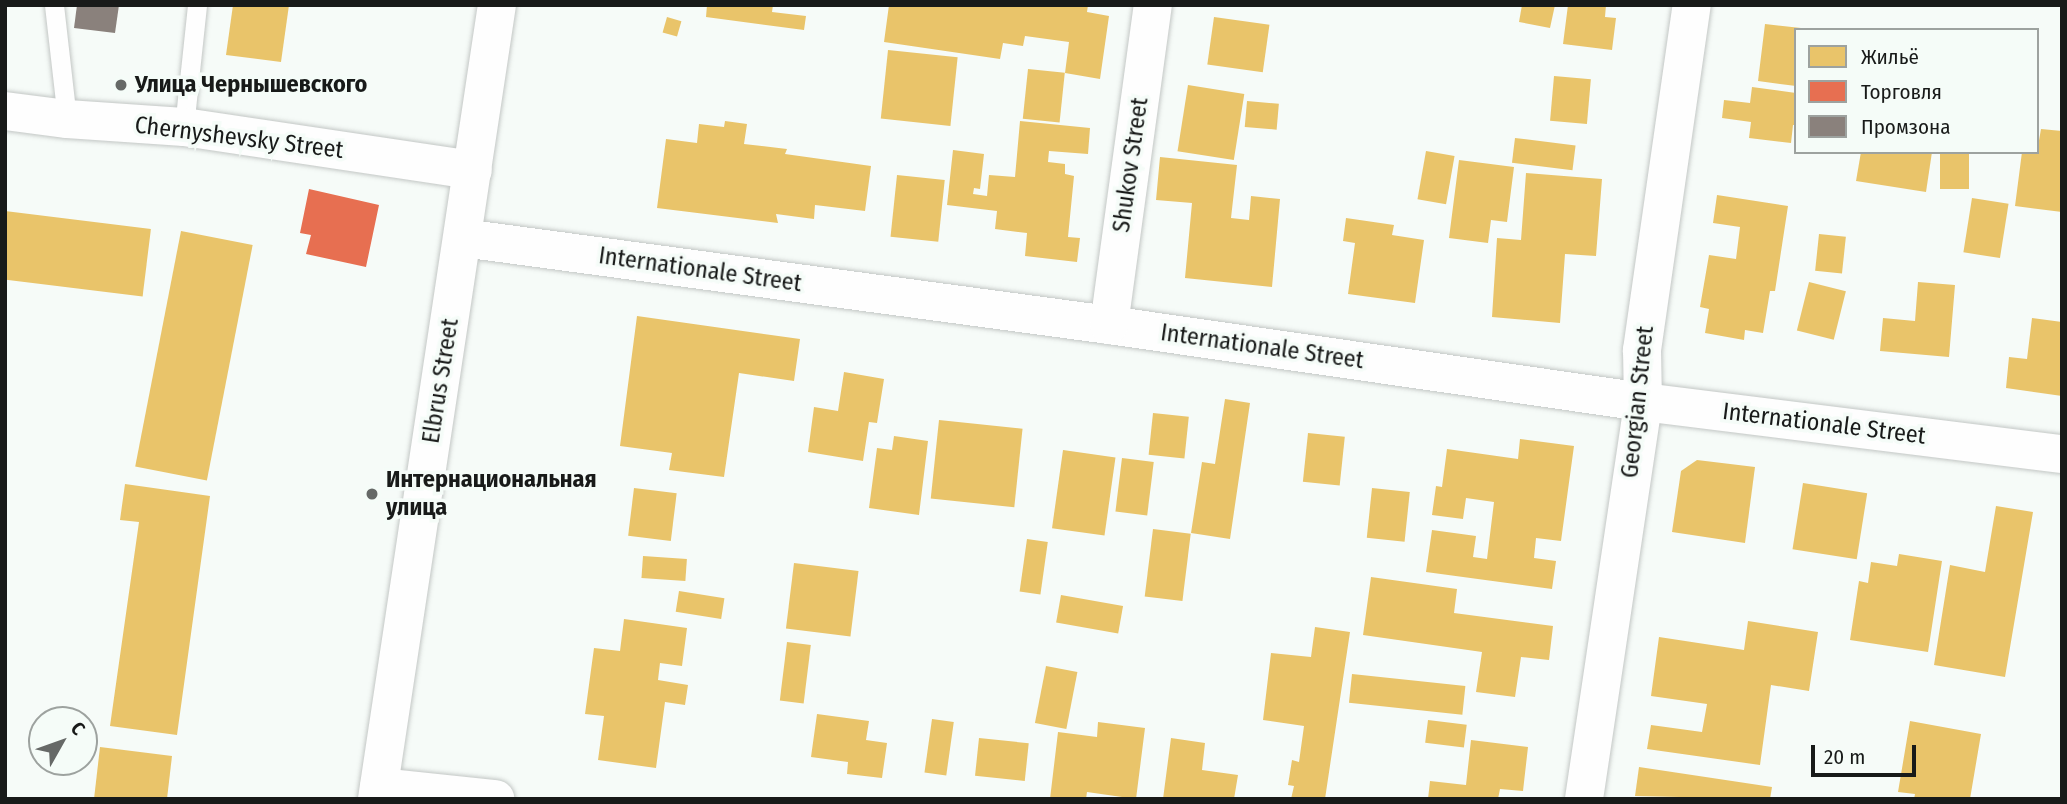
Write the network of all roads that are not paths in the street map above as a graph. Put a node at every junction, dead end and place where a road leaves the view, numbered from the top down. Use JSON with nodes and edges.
{"nodes":[{"id":1,"x":54,"y":5,"type":"edge"},
{"id":2,"x":197,"y":5,"type":"edge"},
{"id":3,"x":498,"y":5,"type":"edge"},
{"id":4,"x":1153,"y":5,"type":"edge"},
{"id":5,"x":1692,"y":5,"type":"edge"},
{"id":6,"x":5,"y":111,"type":"edge"},
{"id":7,"x":67,"y":119,"type":"junction"},
{"id":8,"x":184,"y":127,"type":"junction"},
{"id":9,"x":472,"y":170,"type":"junction"},
{"id":10,"x":463,"y":238,"type":"junction"},
{"id":11,"x":1109,"y":325,"type":"junction"},
{"id":12,"x":1643,"y":402,"type":"junction"},
{"id":13,"x":2062,"y":454,"type":"edge"},
{"id":14,"x":378,"y":793,"type":"edge"},
{"id":15,"x":495,"y":799,"type":"edge"},
{"id":16,"x":1584,"y":799,"type":"edge"}],
"edges":[{"from":1,"to":7,"type":"lane"},
{"from":2,"to":8,"type":"lane"},
{"from":3,"to":9,"type":"street","name":"Elbrus Street"},
{"from":4,"to":11,"type":"street","name":"Shukov Street"},
{"from":5,"to":12,"type":"street","name":"Georgian Street"},
{"from":6,"to":7,"type":"street","name":"Chernyshevsky Street"},
{"from":7,"to":8,"type":"street","name":"Chernyshevsky Street"},
{"from":8,"to":9,"type":"street","name":"Chernyshevsky Street"},
{"from":9,"to":10,"type":"street","name":"Elbrus Street"},
{"from":10,"to":11,"type":"street","name":"Internationale Street"},
{"from":10,"to":14,"type":"street","name":"Elbrus Street"},
{"from":11,"to":12,"type":"street","name":"Internationale Street"},
{"from":12,"to":13,"type":"street","name":"Internationale Street"},
{"from":12,"to":16,"type":"street","name":"Georgian Street"},
{"from":14,"to":15,"type":"street"}]}
